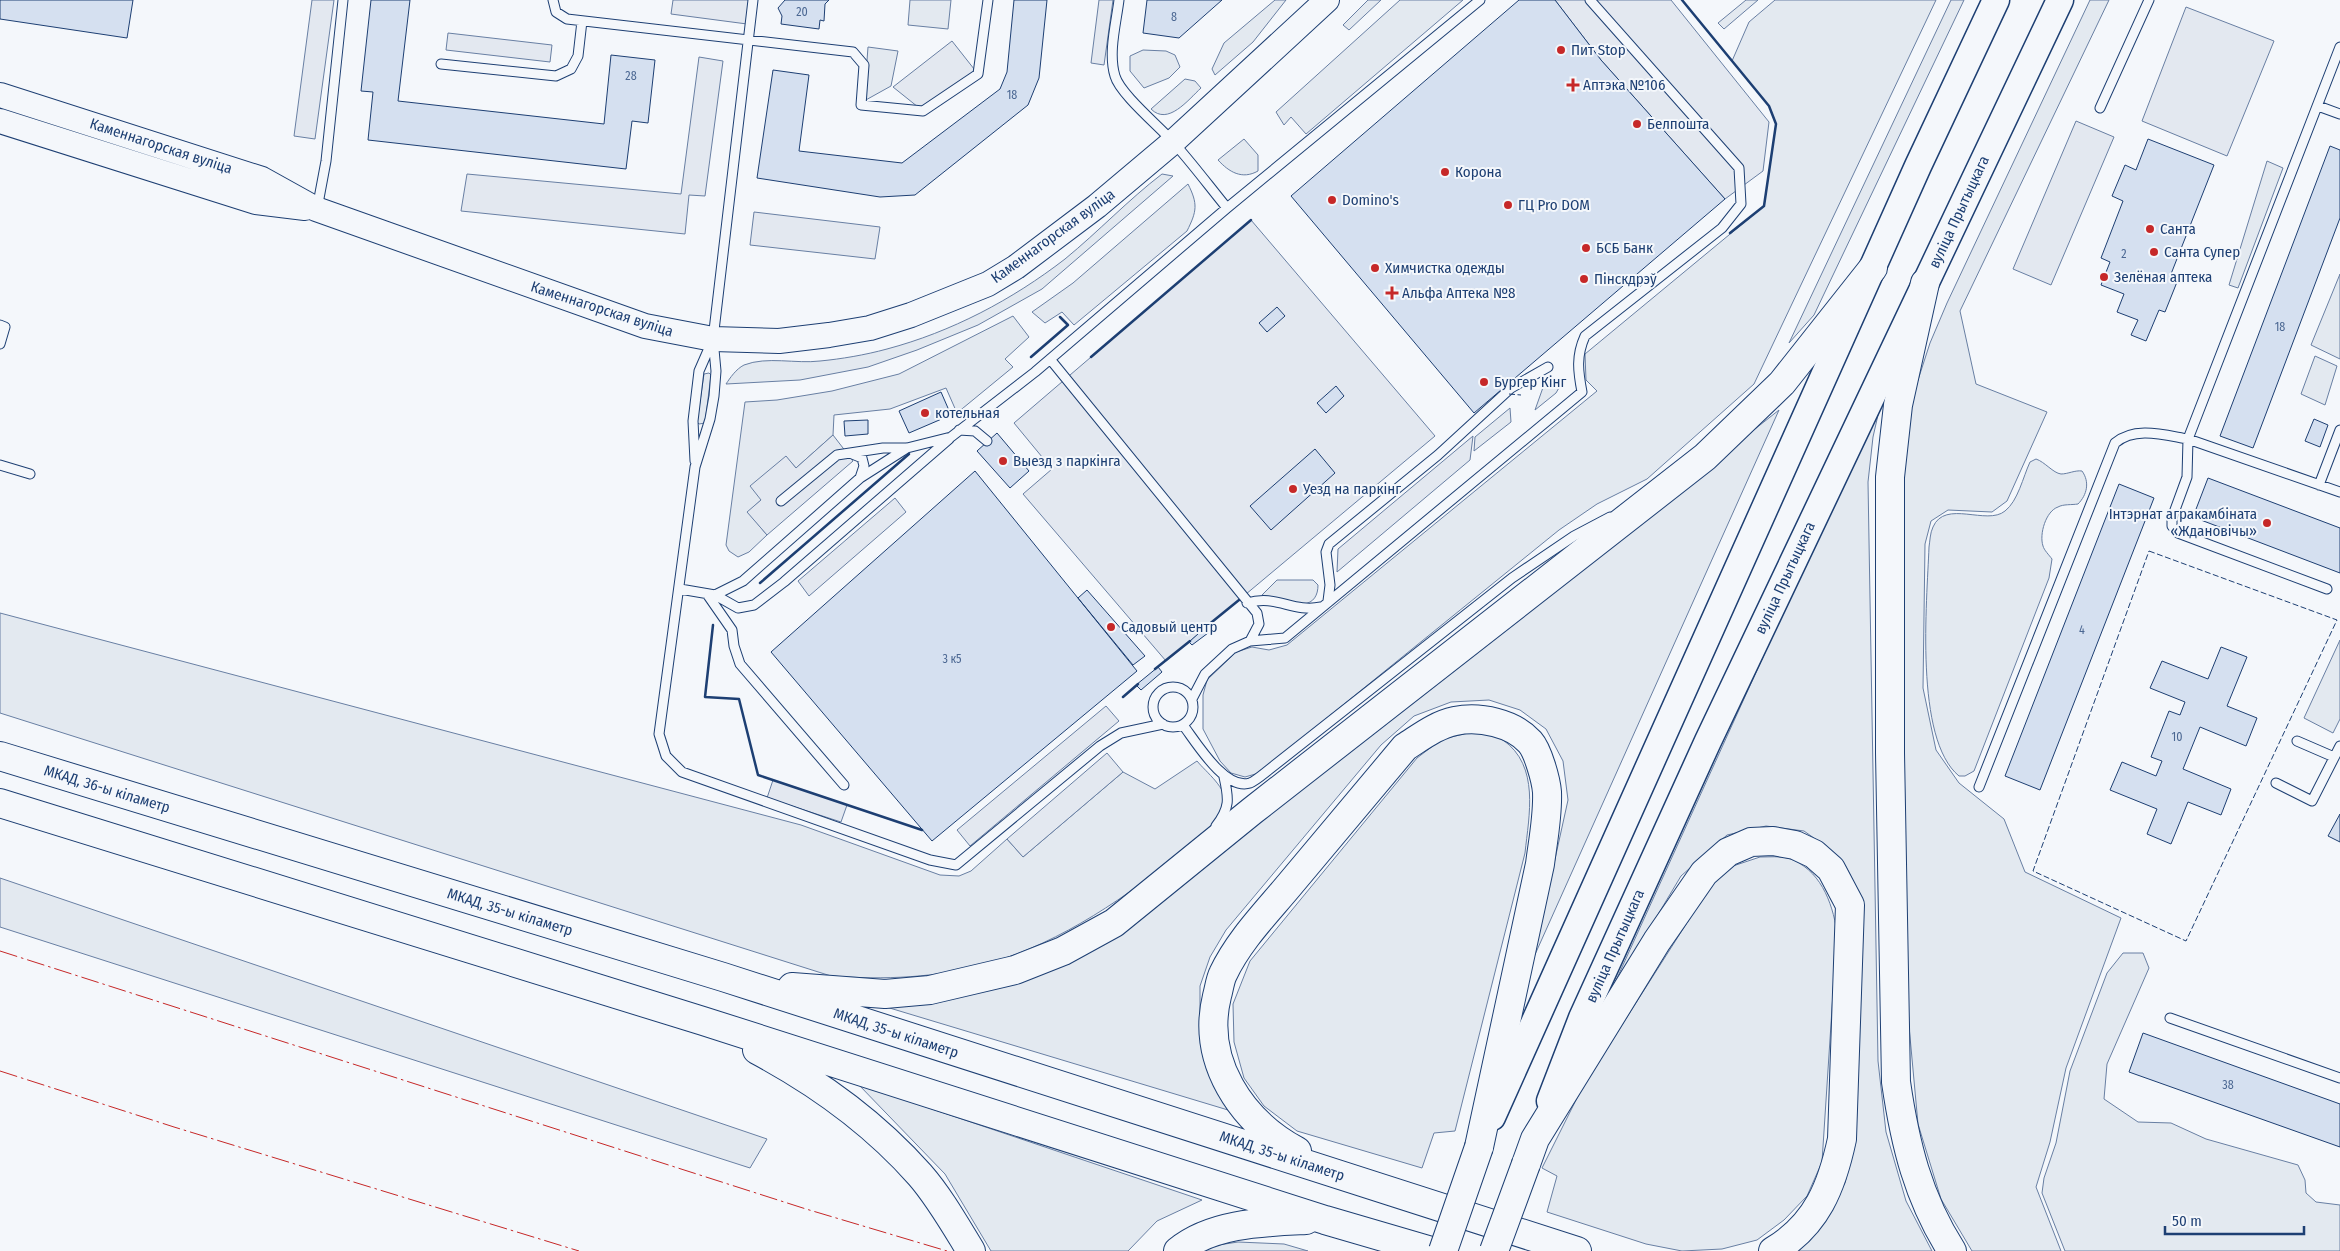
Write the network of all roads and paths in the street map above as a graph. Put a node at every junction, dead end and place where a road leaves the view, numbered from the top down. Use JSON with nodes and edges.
{"nodes":[{"id":1,"x":343,"y":0,"type":"edge"},
{"id":2,"x":553,"y":0,"type":"edge"},
{"id":3,"x":753,"y":0,"type":"edge"},
{"id":4,"x":988,"y":0,"type":"edge"},
{"id":5,"x":1118,"y":0,"type":"edge"},
{"id":6,"x":1327,"y":0,"type":"edge"},
{"id":7,"x":1480,"y":0,"type":"edge"},
{"id":8,"x":1590,"y":0,"type":"edge"},
{"id":9,"x":1996,"y":0,"type":"edge"},
{"id":10,"x":2060,"y":0,"type":"edge"},
{"id":11,"x":2149,"y":0,"type":"edge"},
{"id":12,"x":582,"y":21,"type":"junction"},
{"id":13,"x":748,"y":42,"type":"junction"},
{"id":14,"x":2340,"y":47,"type":"edge"},
{"id":15,"x":441,"y":64,"type":"dead end"},
{"id":16,"x":0,"y":95,"type":"edge"},
{"id":17,"x":2318,"y":106,"type":"junction"},
{"id":18,"x":2100,"y":108,"type":"dead end"},
{"id":19,"x":2340,"y":114,"type":"edge"},
{"id":20,"x":0,"y":121,"type":"edge"},
{"id":21,"x":1173,"y":142,"type":"junction"},
{"id":22,"x":1227,"y":208,"type":"junction"},
{"id":23,"x":316,"y":209,"type":"junction"},
{"id":24,"x":1873,"y":268,"type":"junction"},
{"id":25,"x":1925,"y":283,"type":"junction"},
{"id":26,"x":0,"y":325,"type":"edge"},
{"id":27,"x":713,"y":339,"type":"junction"},
{"id":28,"x":0,"y":344,"type":"edge"},
{"id":29,"x":1050,"y":359,"type":"junction"},
{"id":30,"x":1548,"y":367,"type":"dead end"},
{"id":31,"x":959,"y":430,"type":"junction"},
{"id":32,"x":2340,"y":430,"type":"edge"},
{"id":33,"x":951,"y":437,"type":"junction"},
{"id":34,"x":2188,"y":439,"type":"junction"},
{"id":35,"x":987,"y":442,"type":"dead end"},
{"id":36,"x":907,"y":448,"type":"junction"},
{"id":37,"x":850,"y":453,"type":"junction"},
{"id":38,"x":0,"y":465,"type":"edge"},
{"id":39,"x":695,"y":468,"type":"junction"},
{"id":40,"x":30,"y":474,"type":"dead end"},
{"id":41,"x":860,"y":478,"type":"junction"},
{"id":42,"x":1669,"y":485,"type":"junction"},
{"id":43,"x":2319,"y":485,"type":"junction"},
{"id":44,"x":2340,"y":492,"type":"edge"},
{"id":45,"x":781,"y":501,"type":"dead end"},
{"id":46,"x":2327,"y":588,"type":"dead end"},
{"id":47,"x":680,"y":589,"type":"junction"},
{"id":48,"x":711,"y":595,"type":"junction"},
{"id":49,"x":1247,"y":603,"type":"junction"},
{"id":50,"x":1324,"y":604,"type":"junction"},
{"id":51,"x":1250,"y":641,"type":"junction"},
{"id":52,"x":1192,"y":699,"type":"junction"},
{"id":53,"x":1163,"y":724,"type":"junction"},
{"id":54,"x":1182,"y":725,"type":"junction"},
{"id":55,"x":2296,"y":741,"type":"dead end"},
{"id":56,"x":2340,"y":746,"type":"edge"},
{"id":57,"x":0,"y":756,"type":"edge"},
{"id":58,"x":2334,"y":757,"type":"junction"},
{"id":59,"x":1224,"y":778,"type":"junction"},
{"id":60,"x":2276,"y":783,"type":"dead end"},
{"id":61,"x":844,"y":785,"type":"dead end"},
{"id":62,"x":1979,"y":787,"type":"dead end"},
{"id":63,"x":0,"y":803,"type":"edge"},
{"id":64,"x":214,"y":821,"type":"joint"},
{"id":65,"x":1145,"y":898,"type":"junction"},
{"id":66,"x":724,"y":977,"type":"junction"},
{"id":67,"x":2170,"y":1018,"type":"dead end"},
{"id":68,"x":703,"y":1020,"type":"junction"},
{"id":69,"x":2340,"y":1078,"type":"edge"},
{"id":70,"x":1481,"y":1144,"type":"junction"},
{"id":71,"x":1531,"y":1151,"type":"junction"},
{"id":72,"x":1334,"y":1172,"type":"junction"},
{"id":73,"x":1325,"y":1220,"type":"junction"},
{"id":74,"x":970,"y":1251,"type":"edge"},
{"id":75,"x":1178,"y":1251,"type":"edge"},
{"id":76,"x":1430,"y":1251,"type":"edge"},
{"id":77,"x":1444,"y":1251,"type":"edge"},
{"id":78,"x":1494,"y":1251,"type":"edge"},
{"id":79,"x":1577,"y":1251,"type":"edge"},
{"id":80,"x":1773,"y":1251,"type":"edge"},
{"id":81,"x":1952,"y":1251,"type":"edge"}],
"edges":[{"from":1,"to":23,"type":"lane"},
{"from":2,"to":12,"type":"lane"},
{"from":3,"to":13,"type":"lane"},
{"from":4,"to":13,"type":"lane"},
{"from":5,"to":21,"type":"lane"},
{"from":6,"to":21,"type":"main road","name":"Каменнагорская вуліца"},
{"from":7,"to":22,"type":"lane"},
{"from":8,"to":50,"type":"lane"},
{"from":9,"to":24,"type":"main road"},
{"from":10,"to":25,"type":"main road","name":"вуліца Прытыцкага"},
{"from":11,"to":18,"type":"lane"},
{"from":12,"to":13,"type":"lane"},
{"from":12,"to":15,"type":"lane"},
{"from":13,"to":27,"type":"lane"},
{"from":14,"to":17,"type":"lane"},
{"from":16,"to":23,"type":"main road","name":"Каменнагорская вуліца"},
{"from":17,"to":19,"type":"lane"},
{"from":17,"to":34,"type":"lane"},
{"from":20,"to":23,"type":"main road","name":"Каменнагорская вуліца"},
{"from":21,"to":22,"type":"lane"},
{"from":21,"to":27,"type":"main road","name":"Каменнагорская вуліца"},
{"from":22,"to":29,"type":"lane"},
{"from":23,"to":27,"type":"main road","name":"Каменнагорская вуліца"},
{"from":24,"to":42,"type":"highway"},
{"from":24,"to":70,"type":"main road"},
{"from":25,"to":71,"type":"main road","name":"вуліца Прытыцкага"},
{"from":25,"to":81,"type":"highway"},
{"from":26,"to":28,"type":"lane"},
{"from":27,"to":39,"type":"lane"},
{"from":27,"to":39,"type":"lane"},
{"from":29,"to":31,"type":"lane"},
{"from":29,"to":49,"type":"lane"},
{"from":30,"to":50,"type":"lane"},
{"from":31,"to":33,"type":"lane"},
{"from":31,"to":35,"type":"lane"},
{"from":32,"to":43,"type":"lane"},
{"from":33,"to":36,"type":"lane"},
{"from":33,"to":48,"type":"lane"},
{"from":34,"to":43,"type":"lane"},
{"from":34,"to":46,"type":"lane"},
{"from":34,"to":62,"type":"lane"},
{"from":36,"to":37,"type":"lane"},
{"from":36,"to":41,"type":"lane"},
{"from":37,"to":41,"type":"lane"},
{"from":37,"to":45,"type":"lane"},
{"from":38,"to":40,"type":"lane"},
{"from":39,"to":47,"type":"lane"},
{"from":41,"to":48,"type":"lane"},
{"from":42,"to":59,"type":"lane"},
{"from":42,"to":65,"type":"highway"},
{"from":43,"to":44,"type":"lane"},
{"from":47,"to":48,"type":"lane"},
{"from":47,"to":53,"type":"lane"},
{"from":48,"to":61,"type":"lane"},
{"from":49,"to":50,"type":"lane"},
{"from":49,"to":51,"type":"lane"},
{"from":50,"to":51,"type":"lane"},
{"from":51,"to":52,"type":"lane"},
{"from":52,"to":53,"type":"lane"},
{"from":52,"to":54,"type":"lane"},
{"from":53,"to":54,"type":"lane"},
{"from":54,"to":59,"type":"lane"},
{"from":55,"to":58,"type":"lane"},
{"from":56,"to":58,"type":"lane"},
{"from":57,"to":64,"type":"highway","name":"МКАД, 36-ы кіламетр"},
{"from":58,"to":60,"type":"lane"},
{"from":59,"to":65,"type":"lane"},
{"from":63,"to":68,"type":"highway"},
{"from":64,"to":66,"type":"highway","name":"МКАД, 35-ы кіламетр"},
{"from":65,"to":66,"type":"highway"},
{"from":66,"to":72,"type":"highway","name":"МКАД, 35-ы кіламетр"},
{"from":67,"to":69,"type":"lane"},
{"from":68,"to":73,"type":"highway"},
{"from":68,"to":74,"type":"highway"},
{"from":70,"to":72,"type":"highway"},
{"from":70,"to":77,"type":"highway","bridge":true},
{"from":71,"to":78,"type":"highway","bridge":true},
{"from":71,"to":80,"type":"highway"},
{"from":72,"to":79,"type":"highway","name":"МКАД, 35-ы кіламетр"},
{"from":73,"to":75,"type":"highway"},
{"from":73,"to":76,"type":"highway"}]}
